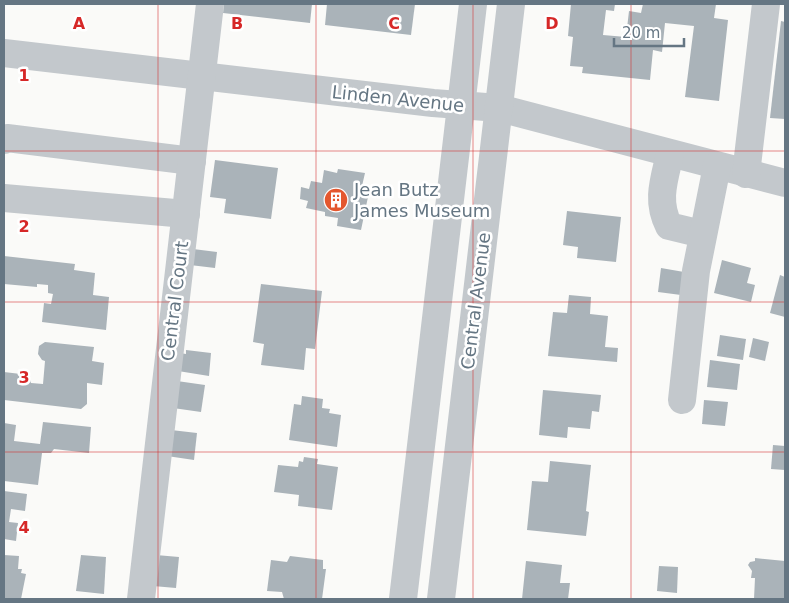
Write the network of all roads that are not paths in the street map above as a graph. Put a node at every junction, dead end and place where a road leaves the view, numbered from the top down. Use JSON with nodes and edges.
{"nodes":[{"id":1,"x":210,"y":4,"type":"edge"},
{"id":2,"x":473,"y":4,"type":"edge"},
{"id":3,"x":511,"y":4,"type":"edge"},
{"id":4,"x":766,"y":4,"type":"edge"},
{"id":5,"x":4,"y":53,"type":"edge"},
{"id":6,"x":202,"y":77,"type":"junction"},
{"id":7,"x":460,"y":106,"type":"junction"},
{"id":8,"x":499,"y":108,"type":"junction"},
{"id":9,"x":4,"y":140,"type":"edge"},
{"id":10,"x":670,"y":154,"type":"junction"},
{"id":11,"x":192,"y":161,"type":"junction"},
{"id":12,"x":717,"y":166,"type":"junction"},
{"id":13,"x":746,"y":174,"type":"junction"},
{"id":14,"x":785,"y":183,"type":"edge"},
{"id":15,"x":4,"y":198,"type":"edge"},
{"id":16,"x":186,"y":214,"type":"junction"},
{"id":17,"x":702,"y":234,"type":"junction"},
{"id":18,"x":682,"y":400,"type":"dead end"},
{"id":19,"x":141,"y":599,"type":"edge"},
{"id":20,"x":403,"y":599,"type":"edge"},
{"id":21,"x":441,"y":599,"type":"edge"}],
"edges":[{"from":1,"to":6,"type":"street","name":"Central Court"},
{"from":2,"to":7,"type":"street"},
{"from":3,"to":8,"type":"street","name":"Central Avenue"},
{"from":4,"to":13,"type":"street"},
{"from":5,"to":6,"type":"street","name":"Linden Avenue"},
{"from":6,"to":7,"type":"street","name":"Linden Avenue"},
{"from":6,"to":11,"type":"street","name":"Central Court"},
{"from":7,"to":8,"type":"street","name":"Linden Avenue"},
{"from":7,"to":20,"type":"street"},
{"from":8,"to":10,"type":"street","name":"Linden Avenue"},
{"from":8,"to":21,"type":"street","name":"Central Avenue"},
{"from":9,"to":11,"type":"street"},
{"from":10,"to":12,"type":"street","name":"Linden Avenue"},
{"from":10,"to":17,"type":"street"},
{"from":11,"to":16,"type":"street","name":"Central Court"},
{"from":12,"to":13,"type":"street","name":"Linden Avenue"},
{"from":12,"to":17,"type":"street"},
{"from":13,"to":14,"type":"street","name":"Linden Avenue"},
{"from":15,"to":16,"type":"street"},
{"from":16,"to":19,"type":"street","name":"Central Court"},
{"from":17,"to":18,"type":"street"}]}
